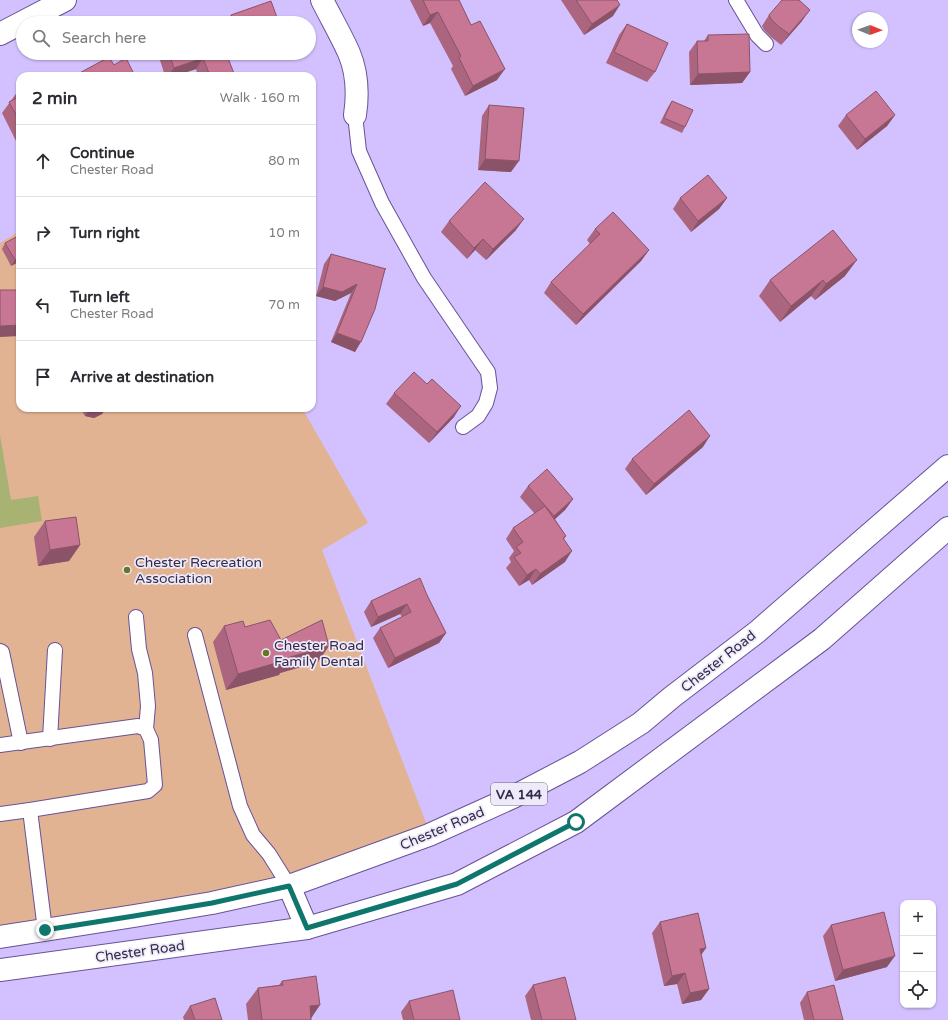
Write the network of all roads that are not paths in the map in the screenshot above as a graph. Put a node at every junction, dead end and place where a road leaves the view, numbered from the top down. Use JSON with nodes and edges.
{"nodes":[{"id":1,"x":65,"y":0,"type":"edge"},
{"id":2,"x":322,"y":0,"type":"edge"},
{"id":3,"x":736,"y":0,"type":"edge"},
{"id":4,"x":34,"y":16,"type":"edge"},
{"id":5,"x":16,"y":26,"type":"edge"},
{"id":6,"x":0,"y":34,"type":"edge"},
{"id":7,"x":766,"y":44,"type":"dead end"},
{"id":8,"x":355,"y":115,"type":"joint"},
{"id":9,"x":463,"y":427,"type":"dead end"},
{"id":10,"x":948,"y":466,"type":"edge"},
{"id":11,"x":948,"y":528,"type":"edge"},
{"id":12,"x":136,"y":617,"type":"dead end"},
{"id":13,"x":195,"y":636,"type":"dead end"},
{"id":14,"x":55,"y":650,"type":"dead end"},
{"id":15,"x":0,"y":651,"type":"edge"},
{"id":16,"x":146,"y":730,"type":"junction"},
{"id":17,"x":50,"y":739,"type":"junction"},
{"id":18,"x":21,"y":743,"type":"junction"},
{"id":19,"x":0,"y":746,"type":"edge"},
{"id":20,"x":30,"y":810,"type":"junction"},
{"id":21,"x":0,"y":814,"type":"edge"},
{"id":22,"x":289,"y":886,"type":"junction"},
{"id":23,"x":307,"y":928,"type":"junction"},
{"id":24,"x":45,"y":930,"type":"junction"},
{"id":25,"x":0,"y":937,"type":"edge"},
{"id":26,"x":0,"y":970,"type":"edge"}],
"edges":[{"from":1,"to":4,"type":"street"},
{"from":2,"to":8,"type":"street"},
{"from":3,"to":7,"type":"lane"},
{"from":5,"to":6,"type":"street"},
{"from":8,"to":9,"type":"lane"},
{"from":10,"to":22,"type":"street","name":"Chester Road","number":"VA 144"},
{"from":11,"to":23,"type":"street","name":"Chester Road"},
{"from":12,"to":16,"type":"lane"},
{"from":13,"to":22,"type":"lane"},
{"from":14,"to":17,"type":"lane"},
{"from":15,"to":18,"type":"lane"},
{"from":16,"to":17,"type":"lane"},
{"from":16,"to":20,"type":"lane"},
{"from":17,"to":18,"type":"lane"},
{"from":18,"to":19,"type":"lane"},
{"from":20,"to":21,"type":"lane"},
{"from":20,"to":24,"type":"lane"},
{"from":22,"to":23,"type":"street"},
{"from":22,"to":24,"type":"street","name":"Chester Road","number":"VA 144"},
{"from":23,"to":26,"type":"street","name":"Chester Road"},
{"from":24,"to":25,"type":"street","name":"Chester Road","number":"VA 144"}]}
